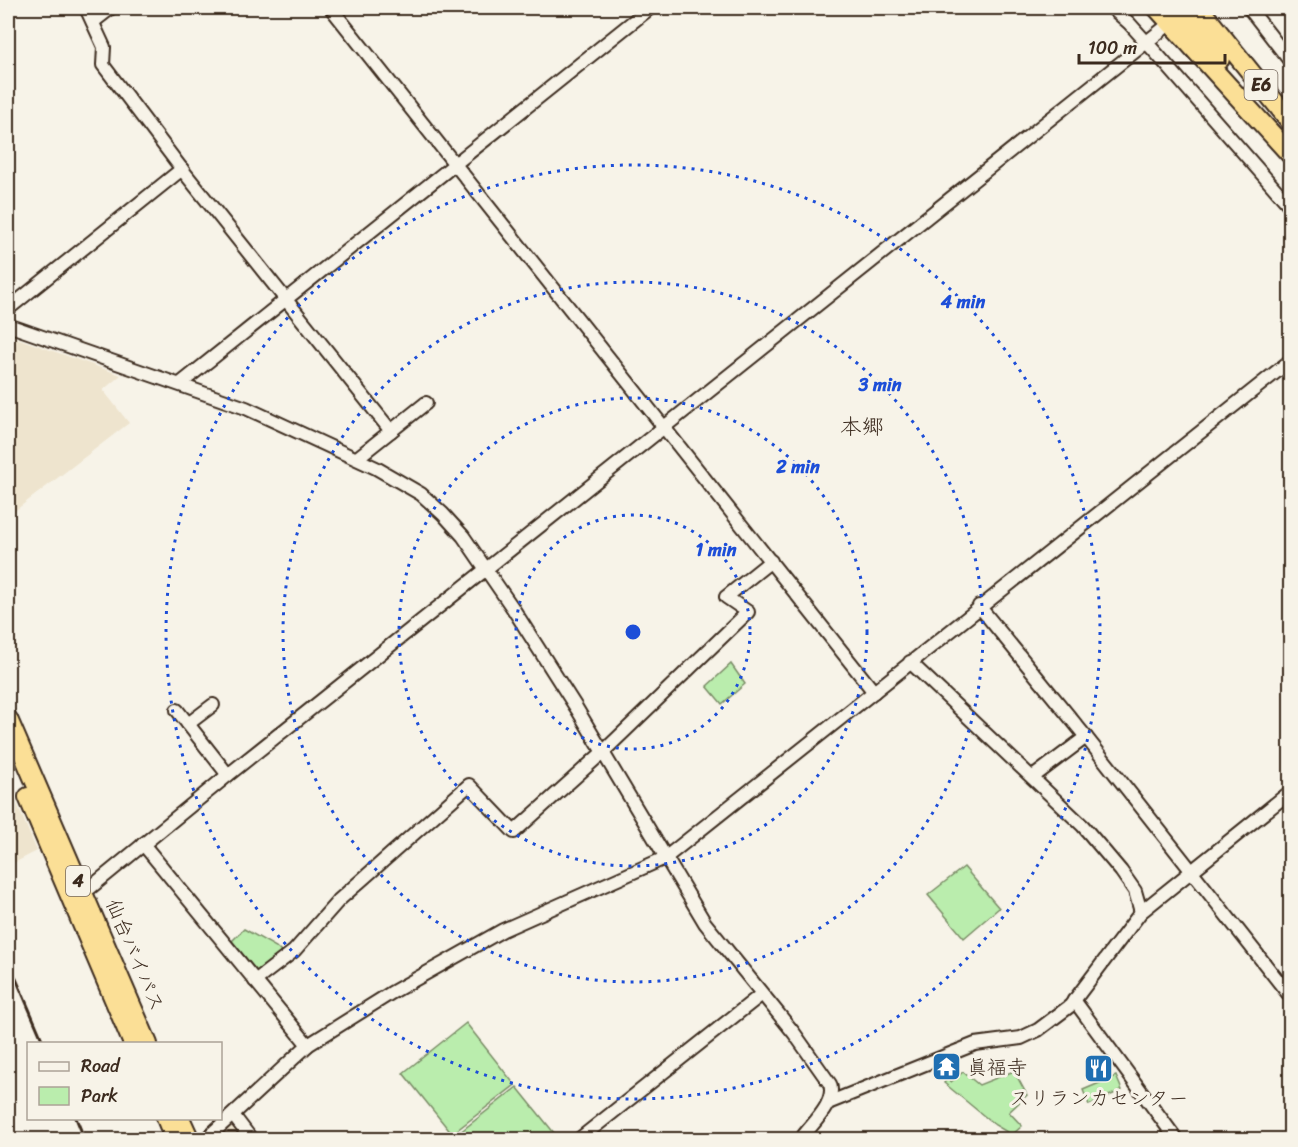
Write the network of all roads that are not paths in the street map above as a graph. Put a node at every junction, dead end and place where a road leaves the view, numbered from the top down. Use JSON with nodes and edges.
{"nodes":[{"id":1,"x":86,"y":8,"type":"edge"},
{"id":2,"x":111,"y":8,"type":"edge"},
{"id":3,"x":331,"y":8,"type":"edge"},
{"id":4,"x":650,"y":8,"type":"edge"},
{"id":5,"x":1112,"y":8,"type":"edge"},
{"id":6,"x":1157,"y":8,"type":"edge"},
{"id":7,"x":1178,"y":8,"type":"edge"},
{"id":8,"x":1201,"y":8,"type":"edge"},
{"id":9,"x":1250,"y":8,"type":"edge"},
{"id":10,"x":93,"y":22,"type":"junction"},
{"id":11,"x":1163,"y":29,"type":"dead end"},
{"id":12,"x":1146,"y":42,"type":"junction"},
{"id":13,"x":1290,"y":61,"type":"edge"},
{"id":14,"x":1290,"y":122,"type":"edge"},
{"id":15,"x":1290,"y":147,"type":"edge"},
{"id":16,"x":1290,"y":154,"type":"edge"},
{"id":17,"x":455,"y":163,"type":"junction"},
{"id":18,"x":182,"y":169,"type":"junction"},
{"id":19,"x":1290,"y":206,"type":"edge"},
{"id":20,"x":286,"y":300,"type":"junction"},
{"id":21,"x":8,"y":309,"type":"edge"},
{"id":22,"x":8,"y":325,"type":"edge"},
{"id":23,"x":1290,"y":361,"type":"edge"},
{"id":24,"x":180,"y":384,"type":"junction"},
{"id":25,"x":426,"y":403,"type":"dead end"},
{"id":26,"x":665,"y":426,"type":"junction"},
{"id":27,"x":391,"y":431,"type":"junction"},
{"id":28,"x":357,"y":458,"type":"junction"},
{"id":29,"x":771,"y":561,"type":"junction"},
{"id":30,"x":487,"y":569,"type":"junction"},
{"id":31,"x":980,"y":606,"type":"junction"},
{"id":32,"x":910,"y":663,"type":"junction"},
{"id":33,"x":874,"y":692,"type":"junction"},
{"id":34,"x":213,"y":705,"type":"dead end"},
{"id":35,"x":177,"y":710,"type":"dead end"},
{"id":36,"x":8,"y":719,"type":"edge"},
{"id":37,"x":188,"y":724,"type":"junction"},
{"id":38,"x":1086,"y":737,"type":"junction"},
{"id":39,"x":8,"y":749,"type":"edge"},
{"id":40,"x":603,"y":752,"type":"junction"},
{"id":41,"x":228,"y":775,"type":"junction"},
{"id":42,"x":1033,"y":777,"type":"junction"},
{"id":43,"x":1290,"y":792,"type":"edge"},
{"id":44,"x":143,"y":844,"type":"junction"},
{"id":45,"x":665,"y":858,"type":"junction"},
{"id":46,"x":1192,"y":872,"type":"junction"},
{"id":47,"x":77,"y":896,"type":"junction"},
{"id":48,"x":1141,"y":912,"type":"junction"},
{"id":49,"x":255,"y":981,"type":"junction"},
{"id":50,"x":762,"y":994,"type":"junction"},
{"id":51,"x":1290,"y":996,"type":"edge"},
{"id":52,"x":1074,"y":1000,"type":"junction"},
{"id":53,"x":132,"y":1042,"type":"edge"},
{"id":54,"x":147,"y":1042,"type":"edge"},
{"id":55,"x":308,"y":1045,"type":"junction"},
{"id":56,"x":828,"y":1103,"type":"junction"},
{"id":57,"x":232,"y":1115,"type":"junction"},
{"id":58,"x":166,"y":1120,"type":"edge"},
{"id":59,"x":180,"y":1120,"type":"edge"},
{"id":60,"x":1290,"y":1136,"type":"edge"},
{"id":61,"x":175,"y":1140,"type":"edge"},
{"id":62,"x":190,"y":1140,"type":"edge"},
{"id":63,"x":205,"y":1140,"type":"edge"},
{"id":64,"x":252,"y":1140,"type":"edge"},
{"id":65,"x":578,"y":1140,"type":"edge"},
{"id":66,"x":803,"y":1140,"type":"edge"},
{"id":67,"x":1177,"y":1140,"type":"edge"},
{"id":68,"x":1286,"y":1140,"type":"edge"}],
"edges":[{"from":1,"to":10,"type":"street"},
{"from":2,"to":10,"type":"street"},
{"from":3,"to":17,"type":"street"},
{"from":4,"to":17,"type":"street"},
{"from":5,"to":12,"type":"street"},
{"from":6,"to":16,"type":"highway"},
{"from":7,"to":15,"type":"highway","number":"E6"},
{"from":8,"to":14,"type":"highway","number":"E6"},
{"from":9,"to":13,"type":"street"},
{"from":10,"to":18,"type":"street"},
{"from":11,"to":12,"type":"street"},
{"from":12,"to":19,"type":"street"},
{"from":12,"to":26,"type":"street"},
{"from":17,"to":20,"type":"street"},
{"from":17,"to":26,"type":"street"},
{"from":18,"to":20,"type":"street"},
{"from":18,"to":21,"type":"street"},
{"from":20,"to":24,"type":"street"},
{"from":20,"to":27,"type":"street"},
{"from":22,"to":24,"type":"street"},
{"from":23,"to":31,"type":"street"},
{"from":24,"to":28,"type":"street"},
{"from":25,"to":27,"type":"street"},
{"from":26,"to":29,"type":"street"},
{"from":26,"to":30,"type":"street"},
{"from":27,"to":28,"type":"street"},
{"from":28,"to":30,"type":"street"},
{"from":29,"to":33,"type":"street"},
{"from":29,"to":40,"type":"street"},
{"from":30,"to":40,"type":"street"},
{"from":30,"to":41,"type":"street"},
{"from":31,"to":32,"type":"street"},
{"from":31,"to":38,"type":"street"},
{"from":32,"to":33,"type":"street"},
{"from":32,"to":42,"type":"street"},
{"from":33,"to":45,"type":"street"},
{"from":34,"to":37,"type":"street"},
{"from":35,"to":37,"type":"street"},
{"from":36,"to":47,"type":"highway","name":"仙台バイパス","number":"4"},
{"from":37,"to":41,"type":"street"},
{"from":38,"to":42,"type":"street"},
{"from":38,"to":46,"type":"street"},
{"from":39,"to":47,"type":"highway","name":"仙台バイパス","number":"4"},
{"from":40,"to":45,"type":"street"},
{"from":40,"to":49,"type":"street"},
{"from":41,"to":44,"type":"street"},
{"from":42,"to":48,"type":"street"},
{"from":43,"to":46,"type":"street"},
{"from":44,"to":47,"type":"street"},
{"from":44,"to":49,"type":"street"},
{"from":45,"to":50,"type":"street"},
{"from":45,"to":55,"type":"street"},
{"from":46,"to":48,"type":"street"},
{"from":46,"to":51,"type":"street"},
{"from":47,"to":53,"type":"highway","name":"仙台バイパス","number":"4"},
{"from":47,"to":54,"type":"highway","name":"仙台バイパス","number":"4"},
{"from":48,"to":52,"type":"street"},
{"from":49,"to":55,"type":"street"},
{"from":50,"to":56,"type":"street"},
{"from":50,"to":65,"type":"street"},
{"from":52,"to":56,"type":"street"},
{"from":52,"to":67,"type":"street"},
{"from":55,"to":57,"type":"street"},
{"from":56,"to":66,"type":"street"},
{"from":57,"to":63,"type":"street"},
{"from":57,"to":64,"type":"street"},
{"from":58,"to":61,"type":"highway"},
{"from":59,"to":62,"type":"highway"},
{"from":60,"to":68,"type":"street"}]}
